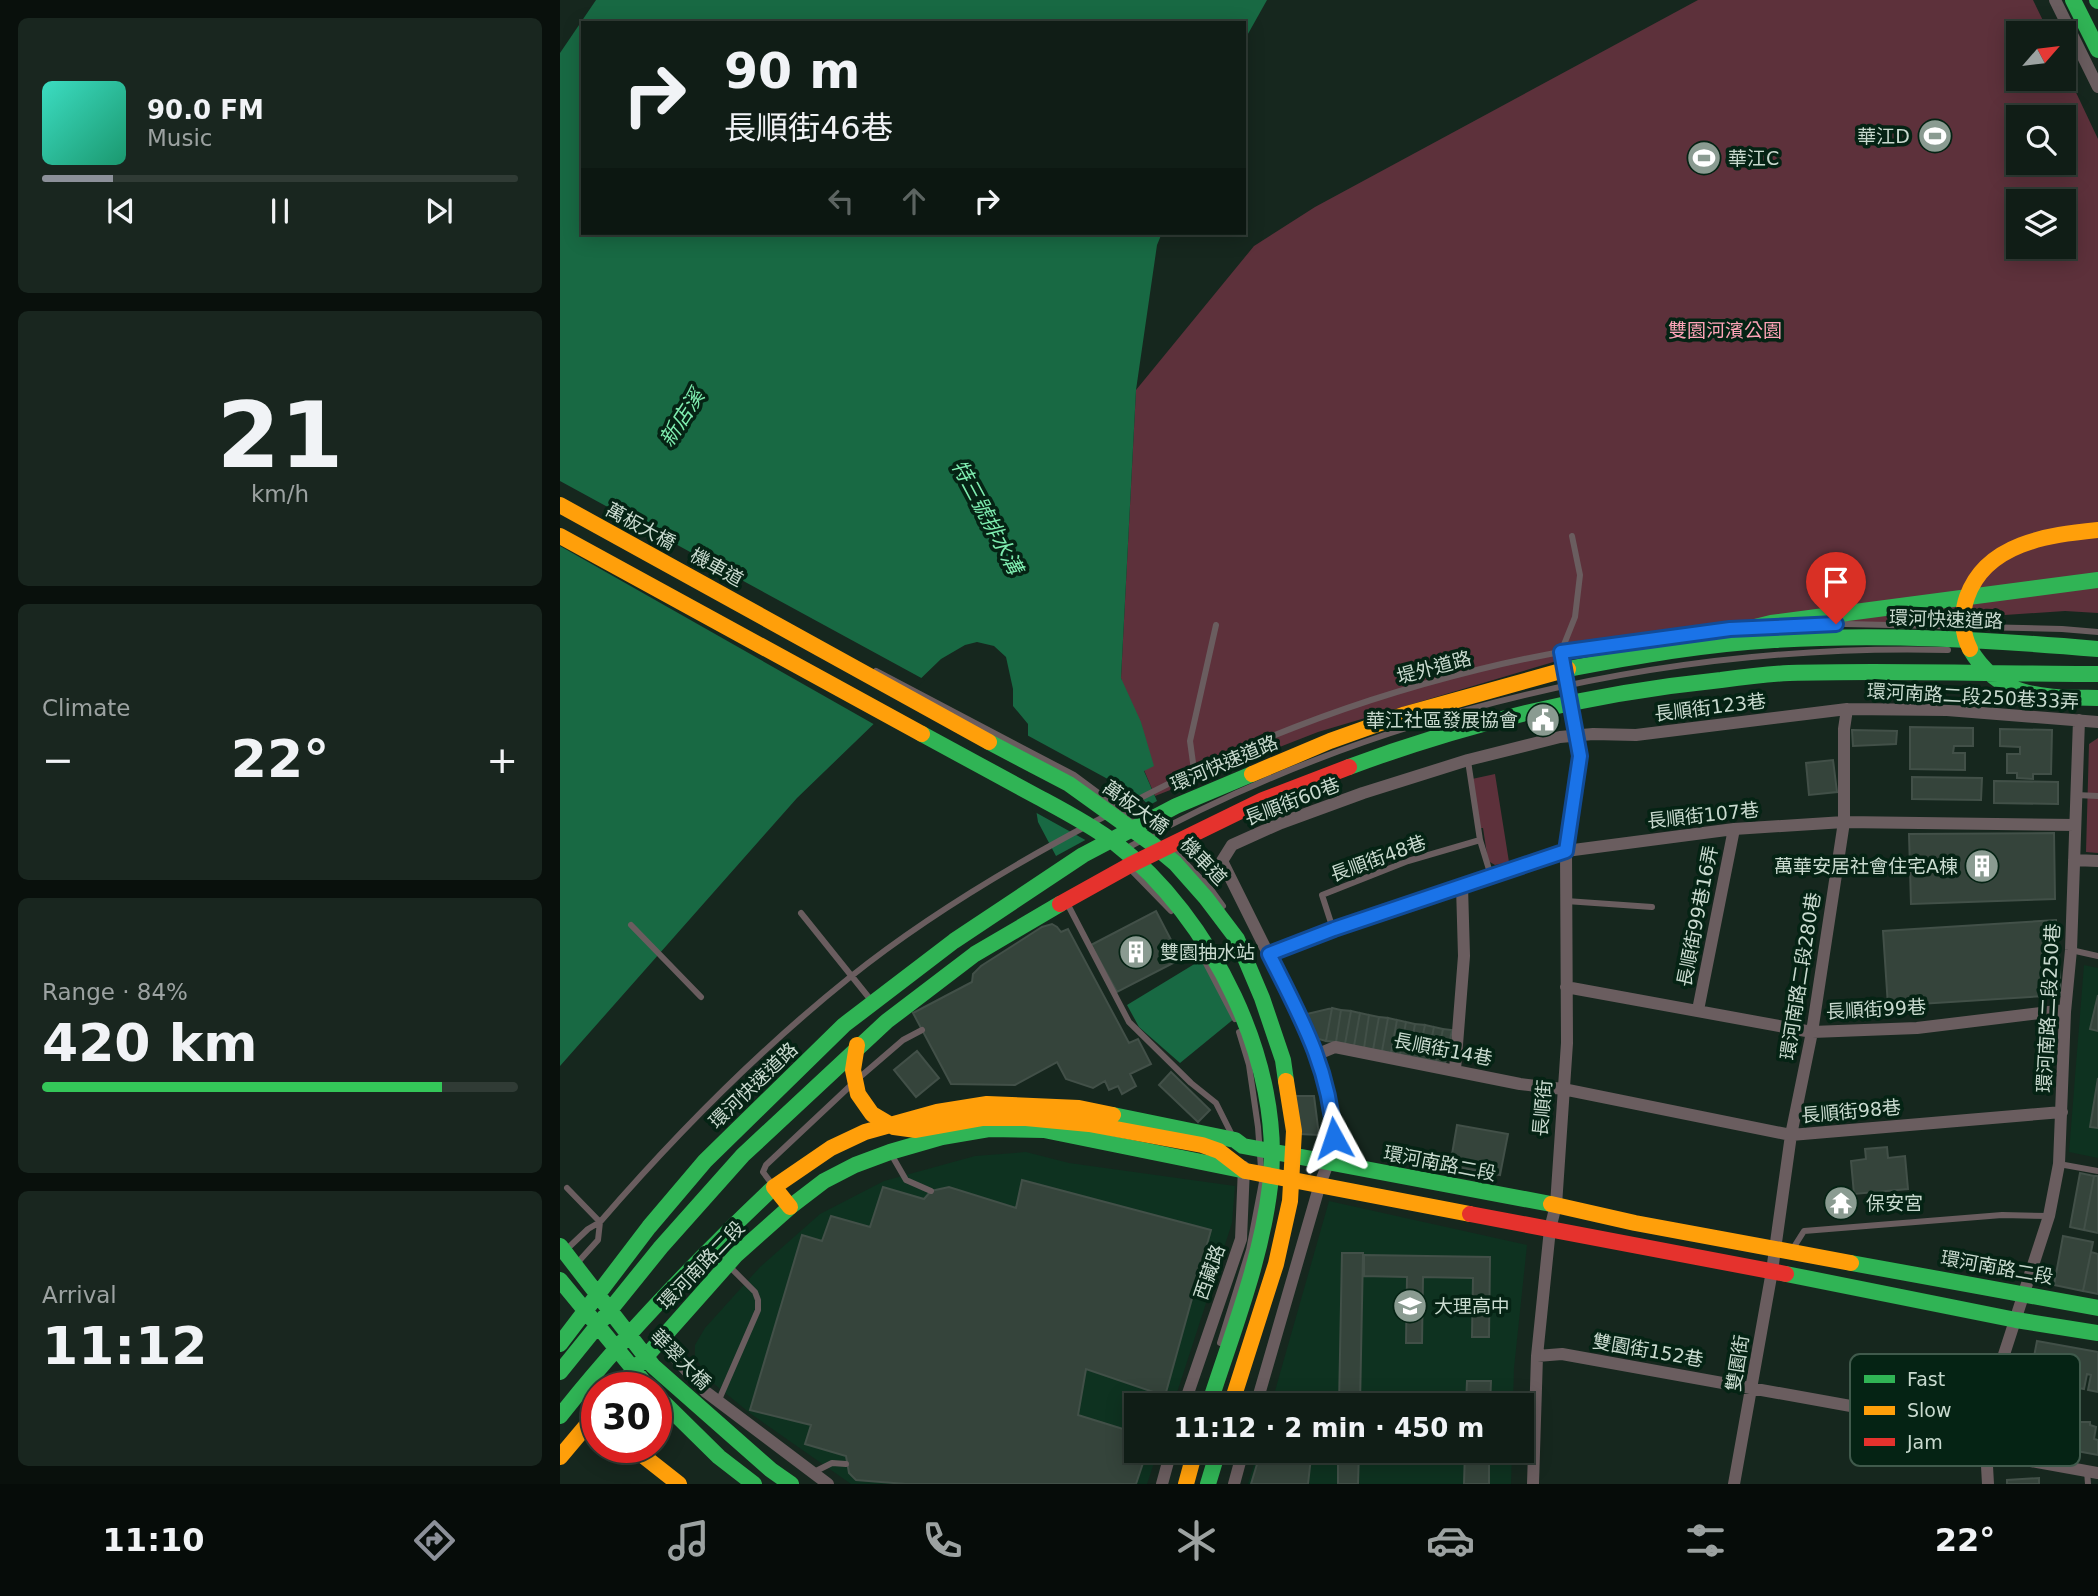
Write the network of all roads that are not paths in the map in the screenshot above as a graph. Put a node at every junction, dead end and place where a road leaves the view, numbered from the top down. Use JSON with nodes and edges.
{"nodes":[{"id":1,"x":2055,"y":0,"type":"edge"},
{"id":2,"x":2073,"y":0,"type":"edge"},
{"id":3,"x":2098,"y":50,"type":"edge"},
{"id":4,"x":2098,"y":87,"type":"edge"},
{"id":5,"x":560,"y":498,"type":"edge"},
{"id":6,"x":560,"y":505,"type":"edge"},
{"id":7,"x":2098,"y":522,"type":"edge"},
{"id":8,"x":2098,"y":530,"type":"edge"},
{"id":9,"x":560,"y":536,"type":"edge"},
{"id":10,"x":1572,"y":536,"type":"dead end"},
{"id":11,"x":560,"y":544,"type":"edge"},
{"id":12,"x":2098,"y":580,"type":"edge"},
{"id":13,"x":1823,"y":624,"type":"dead end"},
{"id":14,"x":1836,"y":624,"type":"dead end"},
{"id":15,"x":1216,"y":625,"type":"dead end"},
{"id":16,"x":2098,"y":632,"type":"edge"},
{"id":17,"x":2098,"y":649,"type":"edge"},
{"id":18,"x":1948,"y":650,"type":"dead end"},
{"id":19,"x":1561,"y":652,"type":"junction"},
{"id":20,"x":1633,"y":657,"type":"junction"},
{"id":21,"x":775,"y":663,"type":"dead end"},
{"id":22,"x":2098,"y":674,"type":"edge"},
{"id":23,"x":799,"y":677,"type":"dead end"},
{"id":24,"x":1568,"y":686,"type":"junction"},
{"id":25,"x":2098,"y":698,"type":"edge"},
{"id":26,"x":1847,"y":709,"type":"junction"},
{"id":27,"x":2098,"y":709,"type":"edge"},
{"id":28,"x":2079,"y":720,"type":"junction"},
{"id":29,"x":2098,"y":722,"type":"edge"},
{"id":30,"x":1578,"y":735,"type":"junction"},
{"id":31,"x":1468,"y":760,"type":"junction"},
{"id":32,"x":1194,"y":770,"type":"junction"},
{"id":33,"x":2076,"y":794,"type":"junction"},
{"id":34,"x":2098,"y":796,"type":"edge"},
{"id":35,"x":1844,"y":822,"type":"junction"},
{"id":36,"x":2075,"y":824,"type":"junction"},
{"id":37,"x":1734,"y":829,"type":"junction"},
{"id":38,"x":1085,"y":834,"type":"dead end"},
{"id":39,"x":1480,"y":840,"type":"junction"},
{"id":40,"x":1095,"y":841,"type":"dead end"},
{"id":41,"x":1129,"y":847,"type":"dead end"},
{"id":42,"x":1106,"y":848,"type":"dead end"},
{"id":43,"x":1566,"y":851,"type":"junction"},
{"id":44,"x":1116,"y":855,"type":"dead end"},
{"id":45,"x":2074,"y":860,"type":"junction"},
{"id":46,"x":2098,"y":861,"type":"edge"},
{"id":47,"x":1491,"y":876,"type":"junction"},
{"id":48,"x":1038,"y":883,"type":"junction"},
{"id":49,"x":1462,"y":886,"type":"junction"},
{"id":50,"x":1065,"y":900,"type":"junction"},
{"id":51,"x":1566,"y":901,"type":"junction"},
{"id":52,"x":1652,"y":908,"type":"dead end"},
{"id":53,"x":801,"y":913,"type":"dead end"},
{"id":54,"x":631,"y":925,"type":"dead end"},
{"id":55,"x":1334,"y":929,"type":"junction"},
{"id":56,"x":2071,"y":950,"type":"junction"},
{"id":57,"x":1269,"y":954,"type":"junction"},
{"id":58,"x":2098,"y":956,"type":"edge"},
{"id":59,"x":851,"y":976,"type":"junction"},
{"id":60,"x":1566,"y":987,"type":"junction"},
{"id":61,"x":701,"y":997,"type":"dead end"},
{"id":62,"x":875,"y":1005,"type":"junction"},
{"id":63,"x":1698,"y":1010,"type":"junction"},
{"id":64,"x":2065,"y":1010,"type":"junction"},
{"id":65,"x":887,"y":1021,"type":"junction"},
{"id":66,"x":922,"y":1030,"type":"dead end"},
{"id":67,"x":1812,"y":1032,"type":"junction"},
{"id":68,"x":1318,"y":1055,"type":"junction"},
{"id":69,"x":1455,"y":1070,"type":"junction"},
{"id":70,"x":1563,"y":1089,"type":"junction"},
{"id":71,"x":987,"y":1104,"type":"junction"},
{"id":72,"x":2062,"y":1112,"type":"junction"},
{"id":73,"x":989,"y":1129,"type":"junction"},
{"id":74,"x":729,"y":1134,"type":"dead end"},
{"id":75,"x":1791,"y":1135,"type":"junction"},
{"id":76,"x":1239,"y":1143,"type":"junction"},
{"id":77,"x":890,"y":1152,"type":"junction"},
{"id":78,"x":1329,"y":1163,"type":"junction"},
{"id":79,"x":2059,"y":1164,"type":"junction"},
{"id":80,"x":1245,"y":1171,"type":"junction"},
{"id":81,"x":2098,"y":1171,"type":"edge"},
{"id":82,"x":1320,"y":1184,"type":"junction"},
{"id":83,"x":774,"y":1187,"type":"junction"},
{"id":84,"x":567,"y":1188,"type":"dead end"},
{"id":85,"x":931,"y":1191,"type":"dead end"},
{"id":86,"x":1556,"y":1205,"type":"junction"},
{"id":87,"x":790,"y":1207,"type":"junction"},
{"id":88,"x":2049,"y":1216,"type":"junction"},
{"id":89,"x":600,"y":1222,"type":"junction"},
{"id":90,"x":1550,"y":1229,"type":"junction"},
{"id":91,"x":560,"y":1246,"type":"edge"},
{"id":92,"x":711,"y":1247,"type":"junction"},
{"id":93,"x":1774,"y":1247,"type":"junction"},
{"id":94,"x":1791,"y":1252,"type":"junction"},
{"id":95,"x":560,"y":1255,"type":"edge"},
{"id":96,"x":727,"y":1264,"type":"junction"},
{"id":97,"x":1772,"y":1270,"type":"junction"},
{"id":98,"x":560,"y":1281,"type":"edge"},
{"id":99,"x":2024,"y":1293,"type":"junction"},
{"id":100,"x":2098,"y":1308,"type":"edge"},
{"id":101,"x":2016,"y":1320,"type":"junction"},
{"id":102,"x":2098,"y":1333,"type":"edge"},
{"id":103,"x":659,"y":1340,"type":"junction"},
{"id":104,"x":560,"y":1344,"type":"edge"},
{"id":105,"x":1217,"y":1353,"type":"dead end"},
{"id":106,"x":2004,"y":1354,"type":"edge"},
{"id":107,"x":1537,"y":1356,"type":"junction"},
{"id":108,"x":1213,"y":1366,"type":"dead end"},
{"id":109,"x":560,"y":1372,"type":"edge"},
{"id":110,"x":632,"y":1372,"type":"edge"},
{"id":111,"x":636,"y":1372,"type":"edge"},
{"id":112,"x":1752,"y":1388,"type":"junction"},
{"id":113,"x":1188,"y":1393,"type":"edge"},
{"id":114,"x":1205,"y":1393,"type":"edge"},
{"id":115,"x":1213,"y":1393,"type":"edge"},
{"id":116,"x":1235,"y":1393,"type":"edge"},
{"id":117,"x":1242,"y":1393,"type":"edge"},
{"id":118,"x":1259,"y":1393,"type":"edge"},
{"id":119,"x":718,"y":1402,"type":"junction"},
{"id":120,"x":1850,"y":1406,"type":"edge"},
{"id":121,"x":672,"y":1411,"type":"edge"},
{"id":122,"x":560,"y":1416,"type":"edge"},
{"id":123,"x":581,"y":1433,"type":"edge"},
{"id":124,"x":560,"y":1457,"type":"edge"},
{"id":125,"x":650,"y":1463,"type":"edge"},
{"id":126,"x":1168,"y":1463,"type":"edge"},
{"id":127,"x":1183,"y":1463,"type":"edge"},
{"id":128,"x":1192,"y":1463,"type":"edge"},
{"id":129,"x":1214,"y":1463,"type":"edge"},
{"id":130,"x":1223,"y":1463,"type":"edge"},
{"id":131,"x":1240,"y":1463,"type":"edge"},
{"id":132,"x":846,"y":1464,"type":"dead end"},
{"id":133,"x":1987,"y":1466,"type":"edge"},
{"id":134,"x":2045,"y":1466,"type":"edge"},
{"id":135,"x":812,"y":1474,"type":"junction"},
{"id":136,"x":2091,"y":1476,"type":"edge"},
{"id":137,"x":670,"y":1481,"type":"edge"},
{"id":138,"x":1738,"y":1483,"type":"edge"},
{"id":139,"x":754,"y":1484,"type":"edge"},
{"id":140,"x":791,"y":1484,"type":"edge"},
{"id":141,"x":828,"y":1484,"type":"edge"},
{"id":142,"x":1162,"y":1484,"type":"edge"},
{"id":143,"x":1177,"y":1484,"type":"edge"},
{"id":144,"x":1186,"y":1484,"type":"edge"},
{"id":145,"x":1208,"y":1484,"type":"edge"},
{"id":146,"x":1217,"y":1484,"type":"edge"},
{"id":147,"x":1234,"y":1484,"type":"edge"},
{"id":148,"x":1534,"y":1484,"type":"edge"},
{"id":149,"x":1988,"y":1484,"type":"edge"}],
"edges":[{"from":1,"to":4,"type":"street"},
{"from":2,"to":3,"type":"main road"},
{"from":5,"to":117,"type":"lane","name":"機車道"},
{"from":6,"to":116,"type":"main road","name":"萬板大橋"},
{"from":7,"to":27,"type":"street"},
{"from":8,"to":25,"type":"main road"},
{"from":9,"to":115,"type":"main road"},
{"from":10,"to":19,"type":"lane"},
{"from":11,"to":21,"type":"lane"},
{"from":12,"to":20,"type":"main road"},
{"from":13,"to":19,"type":"lane","name":"堤外道路"},
{"from":14,"to":16,"type":"lane"},
{"from":15,"to":32,"type":"lane"},
{"from":17,"to":20,"type":"main road","name":"環河快速道路"},
{"from":18,"to":24,"type":"lane"},
{"from":19,"to":24,"type":"lane"},
{"from":19,"to":32,"type":"lane","name":"堤外道路"},
{"from":20,"to":48,"type":"main road","name":"環河快速道路"},
{"from":22,"to":50,"type":"main road"},
{"from":23,"to":38,"type":"lane"},
{"from":24,"to":30,"type":"lane"},
{"from":24,"to":41,"type":"lane"},
{"from":26,"to":28,"type":"street","name":"環河南路二段250巷33弄"},
{"from":26,"to":30,"type":"street","name":"長順街123巷"},
{"from":26,"to":35,"type":"street","name":"環河南路二段280巷"},
{"from":28,"to":29,"type":"street","name":"環河南路二段250巷33弄"},
{"from":28,"to":33,"type":"street","name":"環河南路二段250巷"},
{"from":30,"to":31,"type":"street","name":"長順街60巷"},
{"from":30,"to":43,"type":"street","name":"長順街"},
{"from":31,"to":39,"type":"lane"},
{"from":31,"to":57,"type":"street","name":"長順街60巷"},
{"from":32,"to":59,"type":"lane","name":"堤外道路"},
{"from":33,"to":34,"type":"lane"},
{"from":33,"to":36,"type":"street","name":"環河南路二段250巷"},
{"from":35,"to":36,"type":"street","name":"長順街107巷"},
{"from":35,"to":37,"type":"street","name":"長順街107巷"},
{"from":35,"to":67,"type":"street","name":"環河南路二段280巷"},
{"from":36,"to":45,"type":"street","name":"環河南路二段250巷"},
{"from":37,"to":43,"type":"street","name":"長順街107巷"},
{"from":37,"to":63,"type":"street","name":"長順街99巷16弄"},
{"from":39,"to":47,"type":"lane"},
{"from":39,"to":55,"type":"lane","name":"長順街48巷"},
{"from":40,"to":42,"type":"lane"},
{"from":43,"to":47,"type":"lane"},
{"from":43,"to":51,"type":"street","name":"長順街"},
{"from":44,"to":105,"type":"lane"},
{"from":45,"to":46,"type":"street"},
{"from":45,"to":56,"type":"street","name":"環河南路二段250巷"},
{"from":47,"to":49,"type":"lane"},
{"from":48,"to":80,"type":"main road"},
{"from":48,"to":104,"type":"main road","name":"環河快速道路"},
{"from":49,"to":55,"type":"lane"},
{"from":49,"to":69,"type":"street"},
{"from":50,"to":65,"type":"main road"},
{"from":50,"to":76,"type":"lane"},
{"from":51,"to":52,"type":"lane"},
{"from":51,"to":60,"type":"street","name":"長順街"},
{"from":53,"to":59,"type":"lane"},
{"from":54,"to":61,"type":"lane"},
{"from":55,"to":57,"type":"lane"},
{"from":56,"to":58,"type":"lane"},
{"from":56,"to":64,"type":"street","name":"環河南路二段250巷"},
{"from":57,"to":68,"type":"street","name":"長順街60巷"},
{"from":59,"to":62,"type":"lane"},
{"from":59,"to":89,"type":"lane","name":"堤外道路"},
{"from":60,"to":63,"type":"street","name":"長順街99巷"},
{"from":60,"to":70,"type":"street","name":"長順街"},
{"from":62,"to":65,"type":"lane"},
{"from":62,"to":74,"type":"lane"},
{"from":63,"to":67,"type":"street","name":"長順街99巷"},
{"from":64,"to":67,"type":"street","name":"長順街99巷"},
{"from":64,"to":72,"type":"street","name":"環河南路二段250巷"},
{"from":65,"to":109,"type":"main road"},
{"from":66,"to":83,"type":"lane"},
{"from":67,"to":75,"type":"street","name":"環河南路二段280巷"},
{"from":68,"to":69,"type":"street","name":"長順街14巷"},
{"from":68,"to":78,"type":"street","name":"長順街60巷"},
{"from":69,"to":70,"type":"street","name":"長順街14巷"},
{"from":70,"to":75,"type":"street","name":"長順街98巷"},
{"from":70,"to":86,"type":"street","name":"長順街"},
{"from":71,"to":73,"type":"main road"},
{"from":71,"to":76,"type":"main road","name":"環河南路二段"},
{"from":71,"to":83,"type":"main road","name":"環河南路二段"},
{"from":72,"to":75,"type":"street","name":"長順街98巷"},
{"from":72,"to":79,"type":"street","name":"環河南路二段250巷"},
{"from":73,"to":77,"type":"main road","name":"環河南路二段"},
{"from":73,"to":80,"type":"main road","name":"環河南路二段"},
{"from":75,"to":93,"type":"street","name":"環河南路二段280巷"},
{"from":76,"to":78,"type":"main road","name":"環河南路二段"},
{"from":76,"to":80,"type":"street","name":"西藏路"},
{"from":77,"to":85,"type":"lane"},
{"from":77,"to":87,"type":"main road","name":"環河南路二段"},
{"from":78,"to":82,"type":"street"},
{"from":78,"to":86,"type":"main road","name":"環河南路二段"},
{"from":79,"to":81,"type":"lane"},
{"from":79,"to":88,"type":"street","name":"環河南路二段250巷"},
{"from":80,"to":82,"type":"main road","name":"環河南路二段"},
{"from":80,"to":113,"type":"street","name":"西藏路"},
{"from":82,"to":90,"type":"main road","name":"環河南路二段"},
{"from":82,"to":118,"type":"street"},
{"from":83,"to":87,"type":"main road"},
{"from":83,"to":92,"type":"main road","name":"環河南路二段"},
{"from":84,"to":89,"type":"lane"},
{"from":86,"to":90,"type":"street","name":"長順街"},
{"from":86,"to":93,"type":"main road","name":"環河南路二段"},
{"from":87,"to":96,"type":"main road","name":"環河南路二段"},
{"from":88,"to":94,"type":"lane"},
{"from":88,"to":99,"type":"street","name":"環河南路二段250巷"},
{"from":89,"to":95,"type":"lane"},
{"from":89,"to":98,"type":"lane"},
{"from":90,"to":97,"type":"main road","name":"環河南路二段"},
{"from":90,"to":107,"type":"street","name":"長順街"},
{"from":91,"to":140,"type":"main road","name":"華翠大橋"},
{"from":92,"to":96,"type":"lane"},
{"from":92,"to":122,"type":"main road","name":"環河南路二段"},
{"from":93,"to":94,"type":"main road","name":"環河南路二段"},
{"from":93,"to":97,"type":"street","name":"雙園街"},
{"from":94,"to":99,"type":"main road","name":"環河南路二段"},
{"from":96,"to":103,"type":"main road","name":"環河南路二段"},
{"from":96,"to":119,"type":"lane"},
{"from":97,"to":101,"type":"main road","name":"環河南路二段"},
{"from":97,"to":112,"type":"street","name":"雙園街"},
{"from":98,"to":111,"type":"main road"},
{"from":99,"to":100,"type":"main road","name":"環河南路二段"},
{"from":99,"to":101,"type":"street","name":"環河南路二段250巷"},
{"from":101,"to":102,"type":"main road","name":"環河南路二段"},
{"from":101,"to":106,"type":"street","name":"環河南路二段250巷"},
{"from":103,"to":110,"type":"main road","name":"環河南路二段"},
{"from":103,"to":119,"type":"street"},
{"from":107,"to":112,"type":"street","name":"雙園街152巷"},
{"from":107,"to":148,"type":"street","name":"長順街"},
{"from":108,"to":114,"type":"lane"},
{"from":112,"to":120,"type":"street","name":"雙園街152巷"},
{"from":112,"to":138,"type":"street","name":"雙園街"},
{"from":119,"to":135,"type":"street"},
{"from":121,"to":139,"type":"main road"},
{"from":123,"to":124,"type":"main road"},
{"from":125,"to":137,"type":"main road"},
{"from":126,"to":142,"type":"street"},
{"from":127,"to":143,"type":"lane"},
{"from":128,"to":144,"type":"main road"},
{"from":129,"to":145,"type":"main road"},
{"from":130,"to":146,"type":"lane"},
{"from":131,"to":147,"type":"street"},
{"from":132,"to":135,"type":"lane"},
{"from":133,"to":149,"type":"street","name":"環河南路二段250巷"},
{"from":134,"to":136,"type":"street"},
{"from":135,"to":141,"type":"street"}]}
